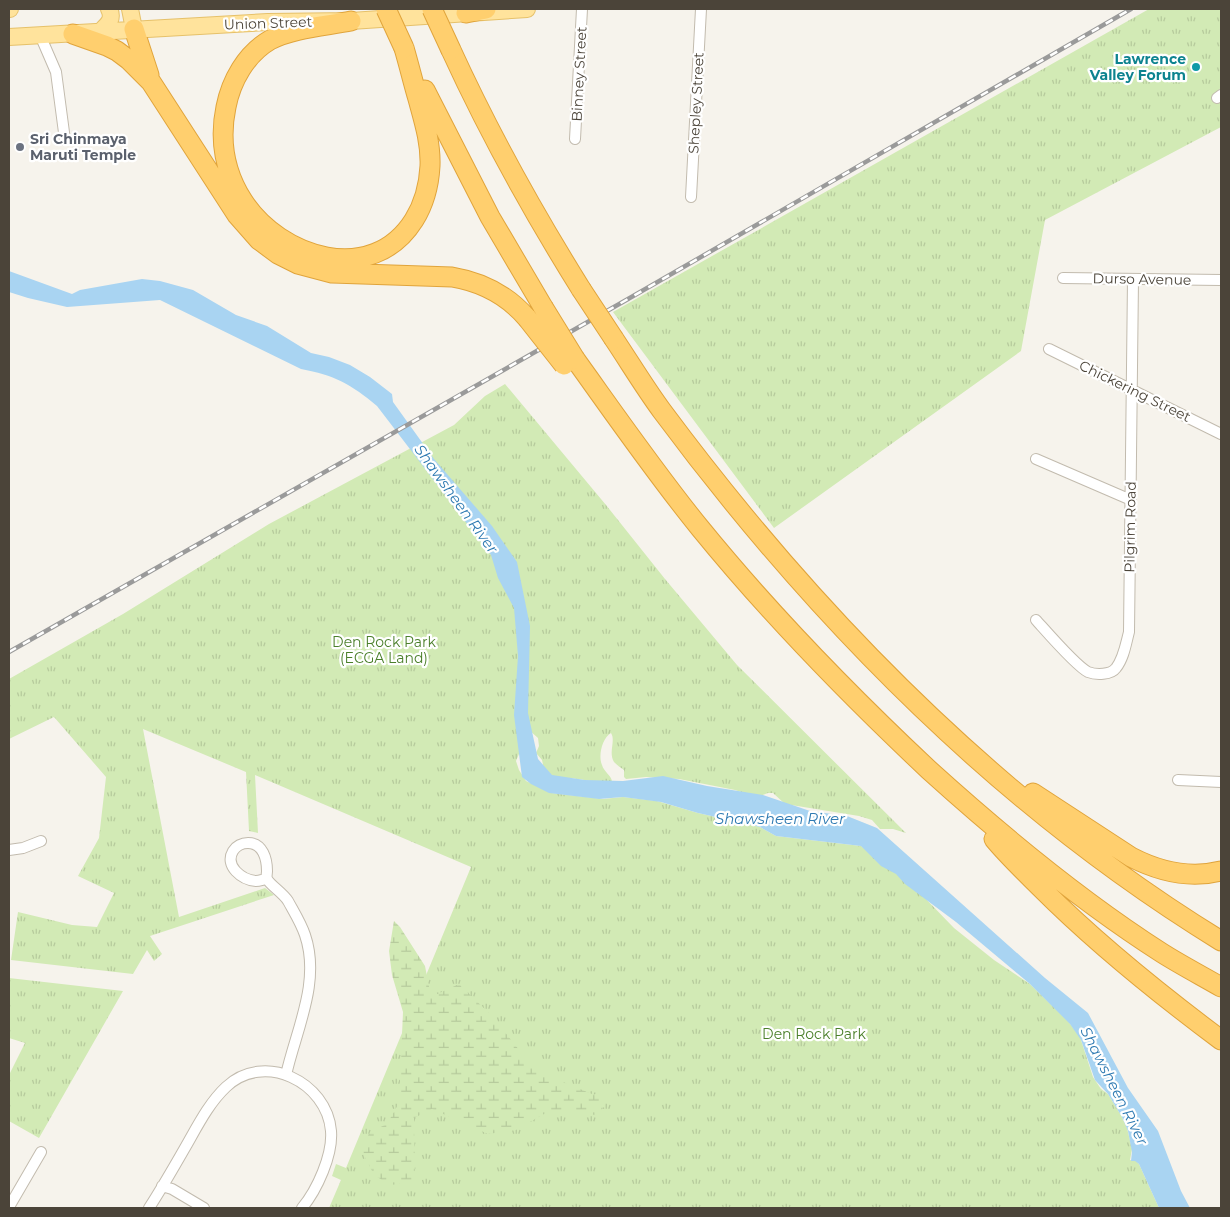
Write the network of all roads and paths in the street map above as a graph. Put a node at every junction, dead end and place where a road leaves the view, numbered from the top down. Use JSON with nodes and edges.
{"nodes":[{"id":1,"x":109,"y":9,"type":"edge"},
{"id":2,"x":130,"y":9,"type":"edge"},
{"id":3,"x":386,"y":9,"type":"edge"},
{"id":4,"x":432,"y":9,"type":"edge"},
{"id":5,"x":486,"y":9,"type":"edge"},
{"id":6,"x":527,"y":9,"type":"edge"},
{"id":7,"x":582,"y":9,"type":"edge"},
{"id":8,"x":701,"y":9,"type":"edge"},
{"id":9,"x":466,"y":13,"type":"junction"},
{"id":10,"x":351,"y":21,"type":"junction"},
{"id":11,"x":134,"y":29,"type":"junction"},
{"id":12,"x":101,"y":31,"type":"junction"},
{"id":13,"x":73,"y":34,"type":"junction"},
{"id":14,"x":40,"y":35,"type":"junction"},
{"id":15,"x":9,"y":37,"type":"edge"},
{"id":16,"x":404,"y":48,"type":"junction"},
{"id":17,"x":152,"y":82,"type":"junction"},
{"id":18,"x":575,"y":139,"type":"dead end"},
{"id":19,"x":65,"y":140,"type":"dead end"},
{"id":20,"x":691,"y":197,"type":"dead end"},
{"id":21,"x":1063,"y":278,"type":"dead end"},
{"id":22,"x":1133,"y":279,"type":"junction"},
{"id":23,"x":1221,"y":280,"type":"edge"},
{"id":24,"x":1049,"y":349,"type":"dead end"},
{"id":25,"x":570,"y":362,"type":"junction"},
{"id":26,"x":1132,"y":390,"type":"junction"},
{"id":27,"x":1221,"y":434,"type":"edge"},
{"id":28,"x":1036,"y":459,"type":"dead end"},
{"id":29,"x":1130,"y":500,"type":"junction"},
{"id":30,"x":1036,"y":620,"type":"dead end"},
{"id":31,"x":991,"y":770,"type":"junction"},
{"id":32,"x":1178,"y":780,"type":"dead end"},
{"id":33,"x":1221,"y":782,"type":"edge"},
{"id":34,"x":975,"y":811,"type":"junction"},
{"id":35,"x":41,"y":840,"type":"dead end"},
{"id":36,"x":9,"y":850,"type":"edge"},
{"id":37,"x":1221,"y":871,"type":"edge"},
{"id":38,"x":267,"y":879,"type":"dead end"},
{"id":39,"x":1221,"y":941,"type":"edge"},
{"id":40,"x":1221,"y":988,"type":"edge"},
{"id":41,"x":1221,"y":1040,"type":"edge"},
{"id":42,"x":286,"y":1075,"type":"junction"},
{"id":43,"x":41,"y":1152,"type":"dead end"},
{"id":44,"x":162,"y":1186,"type":"junction"},
{"id":45,"x":9,"y":1207,"type":"edge"},
{"id":46,"x":149,"y":1208,"type":"edge"},
{"id":47,"x":204,"y":1208,"type":"edge"},
{"id":48,"x":302,"y":1208,"type":"edge"}],
"edges":[{"from":1,"to":12,"type":"main road"},
{"from":2,"to":11,"type":"main road"},
{"from":3,"to":16,"type":"highway","bridge":true},
{"from":4,"to":31,"type":"highway","bridge":true},
{"from":5,"to":9,"type":"highway"},
{"from":6,"to":9,"type":"main road","name":"Union Street"},
{"from":7,"to":18,"type":"street","name":"Binney Street"},
{"from":8,"to":20,"type":"street","name":"Shepley Street"},
{"from":9,"to":10,"type":"main road","name":"Union Street"},
{"from":10,"to":11,"type":"main road","name":"Union Street"},
{"from":10,"to":16,"type":"highway"},
{"from":11,"to":12,"type":"main road","name":"Union Street"},
{"from":11,"to":17,"type":"highway"},
{"from":12,"to":13,"type":"main road","name":"Union Street"},
{"from":13,"to":14,"type":"main road","name":"Union Street"},
{"from":13,"to":17,"type":"highway"},
{"from":14,"to":15,"type":"main road","name":"Union Street"},
{"from":14,"to":19,"type":"street"},
{"from":16,"to":25,"type":"highway","bridge":true},
{"from":17,"to":25,"type":"highway","bridge":true},
{"from":21,"to":22,"type":"street","name":"Durso Avenue"},
{"from":22,"to":23,"type":"street","name":"Durso Avenue"},
{"from":22,"to":26,"type":"street","name":"Pilgrim Road"},
{"from":24,"to":26,"type":"street","name":"Chickering Street"},
{"from":25,"to":34,"type":"highway"},
{"from":26,"to":27,"type":"street","name":"Chickering Street"},
{"from":26,"to":29,"type":"street","name":"Pilgrim Road"},
{"from":28,"to":29,"type":"street"},
{"from":29,"to":30,"type":"street","name":"Pilgrim Road"},
{"from":31,"to":37,"type":"highway"},
{"from":31,"to":39,"type":"highway"},
{"from":32,"to":33,"type":"street"},
{"from":34,"to":40,"type":"highway"},
{"from":34,"to":41,"type":"highway"},
{"from":35,"to":36,"type":"street"},
{"from":38,"to":42,"type":"street"},
{"from":42,"to":44,"type":"street"},
{"from":42,"to":48,"type":"street"},
{"from":43,"to":45,"type":"street"},
{"from":44,"to":46,"type":"street"},
{"from":44,"to":47,"type":"street"}]}
